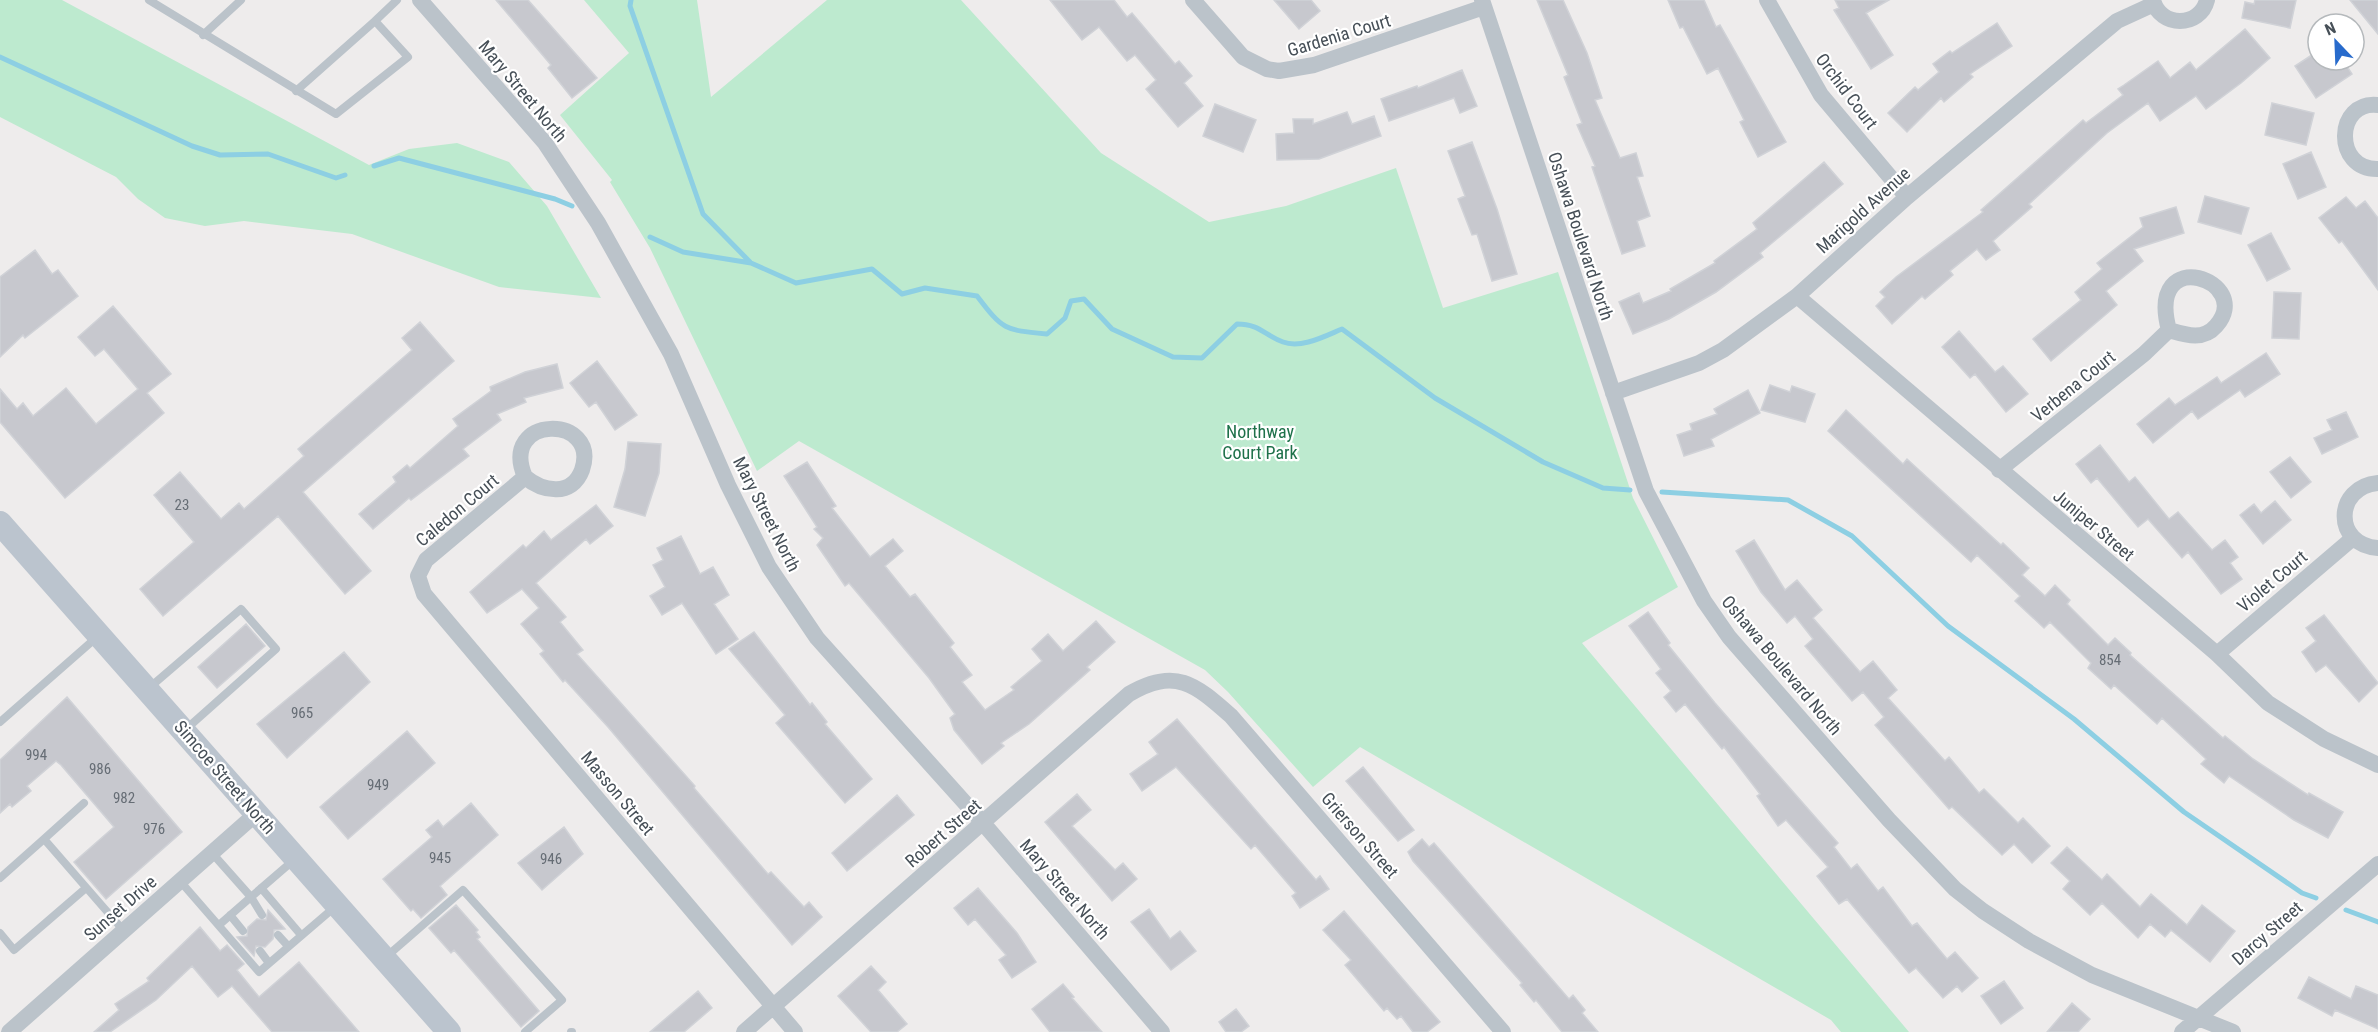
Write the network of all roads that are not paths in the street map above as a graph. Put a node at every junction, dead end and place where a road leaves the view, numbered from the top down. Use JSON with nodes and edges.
{"nodes":[{"id":1,"x":149,"y":0,"type":"edge"},
{"id":2,"x":241,"y":0,"type":"edge"},
{"id":3,"x":397,"y":0,"type":"edge"},
{"id":4,"x":420,"y":0,"type":"edge"},
{"id":5,"x":1193,"y":0,"type":"edge"},
{"id":6,"x":1767,"y":0,"type":"edge"},
{"id":7,"x":2207,"y":0,"type":"edge"},
{"id":8,"x":2154,"y":2,"type":"edge"},
{"id":9,"x":1483,"y":3,"type":"edge"},
{"id":10,"x":375,"y":21,"type":"junction"},
{"id":11,"x":202,"y":35,"type":"junction"},
{"id":12,"x":296,"y":91,"type":"junction"},
{"id":13,"x":2378,"y":105,"type":"edge"},
{"id":14,"x":2378,"y":169,"type":"edge"},
{"id":15,"x":1907,"y":197,"type":"junction"},
{"id":16,"x":1797,"y":296,"type":"junction"},
{"id":17,"x":2169,"y":330,"type":"dead end"},
{"id":18,"x":1613,"y":393,"type":"junction"},
{"id":19,"x":1999,"y":470,"type":"junction"},
{"id":20,"x":525,"y":477,"type":"dead end"},
{"id":21,"x":2378,"y":483,"type":"edge"},
{"id":22,"x":0,"y":523,"type":"edge"},
{"id":23,"x":2353,"y":538,"type":"junction"},
{"id":24,"x":2378,"y":548,"type":"edge"},
{"id":25,"x":417,"y":576,"type":"joint"},
{"id":26,"x":99,"y":635,"type":"junction"},
{"id":27,"x":2217,"y":654,"type":"junction"},
{"id":28,"x":1175,"y":680,"type":"joint"},
{"id":29,"x":148,"y":689,"type":"junction"},
{"id":30,"x":0,"y":722,"type":"edge"},
{"id":31,"x":185,"y":730,"type":"junction"},
{"id":32,"x":2378,"y":765,"type":"edge"},
{"id":33,"x":84,"y":803,"type":"dead end"},
{"id":34,"x":257,"y":813,"type":"junction"},
{"id":35,"x":983,"y":824,"type":"junction"},
{"id":36,"x":44,"y":839,"type":"junction"},
{"id":37,"x":212,"y":853,"type":"junction"},
{"id":38,"x":296,"y":858,"type":"junction"},
{"id":39,"x":2378,"y":864,"type":"edge"},
{"id":40,"x":0,"y":878,"type":"edge"},
{"id":41,"x":180,"y":881,"type":"junction"},
{"id":42,"x":86,"y":888,"type":"junction"},
{"id":43,"x":261,"y":888,"type":"junction"},
{"id":44,"x":251,"y":897,"type":"junction"},
{"id":45,"x":338,"y":905,"type":"junction"},
{"id":46,"x":230,"y":915,"type":"junction"},
{"id":47,"x":262,"y":915,"type":"dead end"},
{"id":48,"x":219,"y":925,"type":"junction"},
{"id":49,"x":124,"y":931,"type":"junction"},
{"id":50,"x":243,"y":931,"type":"dead end"},
{"id":51,"x":0,"y":933,"type":"edge"},
{"id":52,"x":278,"y":935,"type":"dead end"},
{"id":53,"x":301,"y":935,"type":"junction"},
{"id":54,"x":288,"y":946,"type":"junction"},
{"id":55,"x":260,"y":951,"type":"dead end"},
{"id":56,"x":384,"y":959,"type":"junction"},
{"id":57,"x":269,"y":963,"type":"junction"},
{"id":58,"x":773,"y":1006,"type":"junction"},
{"id":59,"x":2198,"y":1018,"type":"junction"},
{"id":60,"x":9,"y":1032,"type":"edge"},
{"id":61,"x":449,"y":1032,"type":"edge"},
{"id":62,"x":525,"y":1032,"type":"edge"},
{"id":63,"x":744,"y":1032,"type":"edge"},
{"id":64,"x":795,"y":1032,"type":"edge"},
{"id":65,"x":1162,"y":1032,"type":"edge"},
{"id":66,"x":1503,"y":1032,"type":"edge"},
{"id":67,"x":2182,"y":1032,"type":"edge"},
{"id":68,"x":2233,"y":1032,"type":"edge"}],
"edges":[{"from":1,"to":11,"type":"lane"},
{"from":2,"to":11,"type":"lane"},
{"from":3,"to":10,"type":"lane"},
{"from":4,"to":35,"type":"street","name":"Mary Street North"},
{"from":5,"to":9,"type":"street","name":"Gardenia Court"},
{"from":6,"to":15,"type":"street","name":"Orchid Court"},
{"from":7,"to":8,"type":"street"},
{"from":8,"to":15,"type":"street","name":"Marigold Avenue"},
{"from":9,"to":18,"type":"street","name":"Oshawa Boulevard North"},
{"from":10,"to":12,"type":"lane"},
{"from":10,"to":12,"type":"lane"},
{"from":11,"to":12,"type":"lane"},
{"from":13,"to":14,"type":"street"},
{"from":15,"to":16,"type":"street","name":"Marigold Avenue"},
{"from":16,"to":18,"type":"street","name":"Marigold Avenue"},
{"from":16,"to":19,"type":"street","name":"Juniper Street"},
{"from":17,"to":19,"type":"street","name":"Verbena Court"},
{"from":18,"to":59,"type":"street","name":"Oshawa Boulevard North"},
{"from":19,"to":27,"type":"street","name":"Juniper Street"},
{"from":20,"to":25,"type":"street","name":"Caledon Court"},
{"from":21,"to":23,"type":"street"},
{"from":22,"to":26,"type":"main road","name":"Simcoe Street North"},
{"from":23,"to":24,"type":"street"},
{"from":23,"to":27,"type":"street","name":"Violet Court"},
{"from":25,"to":58,"type":"street","name":"Masson Street"},
{"from":26,"to":29,"type":"main road","name":"Simcoe Street North"},
{"from":26,"to":30,"type":"lane"},
{"from":27,"to":32,"type":"street","name":"Juniper Street"},
{"from":28,"to":35,"type":"street","name":"Robert Street"},
{"from":28,"to":66,"type":"street","name":"Grierson Street"},
{"from":29,"to":31,"type":"main road","name":"Simcoe Street North"},
{"from":29,"to":31,"type":"lane"},
{"from":31,"to":34,"type":"main road","name":"Simcoe Street North"},
{"from":33,"to":36,"type":"lane"},
{"from":34,"to":37,"type":"street","name":"Sunset Drive"},
{"from":34,"to":38,"type":"main road","name":"Simcoe Street North"},
{"from":35,"to":58,"type":"street","name":"Robert Street"},
{"from":35,"to":65,"type":"street","name":"Mary Street North"},
{"from":36,"to":40,"type":"lane"},
{"from":36,"to":42,"type":"lane"},
{"from":37,"to":41,"type":"street","name":"Sunset Drive"},
{"from":37,"to":44,"type":"lane"},
{"from":38,"to":43,"type":"lane"},
{"from":38,"to":45,"type":"main road","name":"Simcoe Street North"},
{"from":39,"to":59,"type":"street","name":"Darcy Street"},
{"from":41,"to":48,"type":"lane"},
{"from":41,"to":49,"type":"street","name":"Sunset Drive"},
{"from":42,"to":49,"type":"lane"},
{"from":42,"to":51,"type":"lane"},
{"from":43,"to":44,"type":"lane"},
{"from":43,"to":53,"type":"lane"},
{"from":44,"to":46,"type":"lane"},
{"from":44,"to":47,"type":"lane"},
{"from":45,"to":53,"type":"lane"},
{"from":45,"to":56,"type":"main road","name":"Simcoe Street North"},
{"from":46,"to":48,"type":"lane"},
{"from":46,"to":50,"type":"lane"},
{"from":48,"to":57,"type":"lane"},
{"from":49,"to":60,"type":"street","name":"Sunset Drive"},
{"from":52,"to":54,"type":"lane"},
{"from":53,"to":54,"type":"lane"},
{"from":54,"to":57,"type":"lane"},
{"from":55,"to":57,"type":"lane"},
{"from":56,"to":61,"type":"main road","name":"Simcoe Street North"},
{"from":56,"to":62,"type":"lane"},
{"from":58,"to":63,"type":"street","name":"Robert Street"},
{"from":58,"to":64,"type":"street","name":"Masson Street"},
{"from":59,"to":67,"type":"street","name":"Darcy Street"},
{"from":59,"to":68,"type":"street","name":"Oshawa Boulevard North"}]}
